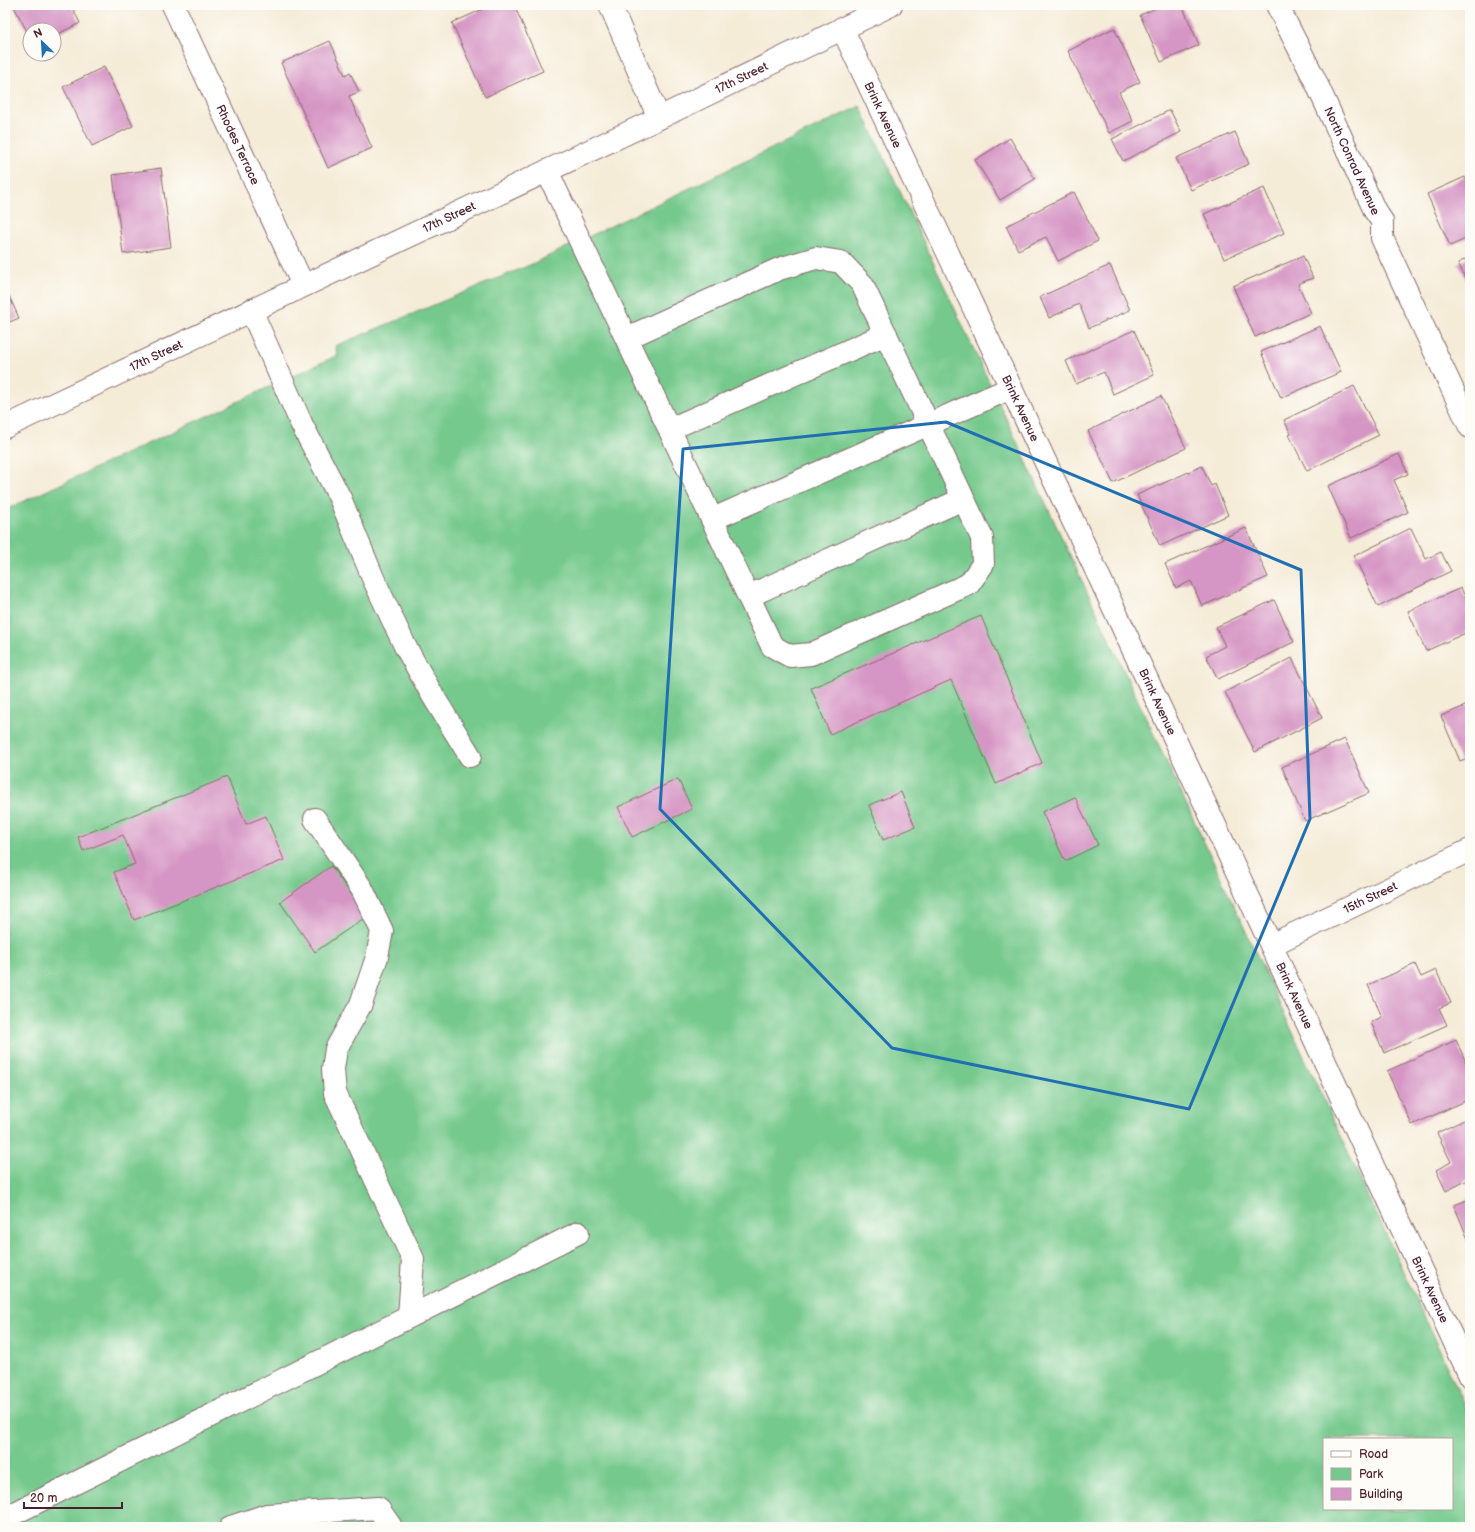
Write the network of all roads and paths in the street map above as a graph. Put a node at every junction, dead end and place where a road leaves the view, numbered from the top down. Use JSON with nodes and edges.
{"nodes":[{"id":1,"x":173,"y":5,"type":"edge"},
{"id":2,"x":610,"y":5,"type":"edge"},
{"id":3,"x":891,"y":5,"type":"edge"},
{"id":4,"x":1277,"y":5,"type":"edge"},
{"id":5,"x":842,"y":28,"type":"junction"},
{"id":6,"x":659,"y":118,"type":"junction"},
{"id":7,"x":547,"y":171,"type":"junction"},
{"id":8,"x":303,"y":285,"type":"junction"},
{"id":9,"x":251,"y":310,"type":"junction"},
{"id":10,"x":886,"y":334,"type":"junction"},
{"id":11,"x":627,"y":338,"type":"junction"},
{"id":12,"x":1011,"y":388,"type":"junction"},
{"id":13,"x":928,"y":424,"type":"junction"},
{"id":14,"x":5,"y":427,"type":"edge"},
{"id":15,"x":1470,"y":428,"type":"edge"},
{"id":16,"x":670,"y":429,"type":"junction"},
{"id":17,"x":964,"y":499,"type":"junction"},
{"id":18,"x":713,"y":520,"type":"junction"},
{"id":19,"x":749,"y":596,"type":"junction"},
{"id":20,"x":470,"y":756,"type":"dead end"},
{"id":21,"x":315,"y":819,"type":"dead end"},
{"id":22,"x":1470,"y":850,"type":"edge"},
{"id":23,"x":1271,"y":945,"type":"junction"},
{"id":24,"x":578,"y":1233,"type":"dead end"},
{"id":25,"x":409,"y":1317,"type":"junction"},
{"id":26,"x":1470,"y":1376,"type":"edge"},
{"id":27,"x":5,"y":1518,"type":"edge"},
{"id":28,"x":231,"y":1527,"type":"edge"},
{"id":29,"x":391,"y":1527,"type":"edge"}],
"edges":[{"from":1,"to":8,"type":"street","name":"Rhodes Terrace"},
{"from":2,"to":6,"type":"street"},
{"from":3,"to":5,"type":"street","name":"17th Street"},
{"from":4,"to":15,"type":"street","name":"North Conrad Avenue"},
{"from":5,"to":6,"type":"street","name":"17th Street"},
{"from":5,"to":12,"type":"street","name":"Brink Avenue"},
{"from":6,"to":7,"type":"street","name":"17th Street"},
{"from":7,"to":8,"type":"street","name":"17th Street"},
{"from":7,"to":11,"type":"street"},
{"from":8,"to":9,"type":"street","name":"17th Street"},
{"from":9,"to":14,"type":"street","name":"17th Street"},
{"from":9,"to":20,"type":"street"},
{"from":10,"to":11,"type":"street"},
{"from":10,"to":13,"type":"street"},
{"from":10,"to":16,"type":"street"},
{"from":11,"to":16,"type":"street"},
{"from":12,"to":13,"type":"street"},
{"from":12,"to":23,"type":"street","name":"Brink Avenue"},
{"from":13,"to":17,"type":"street"},
{"from":13,"to":18,"type":"street"},
{"from":16,"to":18,"type":"street"},
{"from":17,"to":19,"type":"street"},
{"from":17,"to":19,"type":"street"},
{"from":18,"to":19,"type":"street"},
{"from":21,"to":25,"type":"street"},
{"from":22,"to":23,"type":"street","name":"15th Street"},
{"from":23,"to":26,"type":"street","name":"Brink Avenue"},
{"from":24,"to":25,"type":"street"},
{"from":25,"to":27,"type":"street"},
{"from":28,"to":29,"type":"street"}]}
